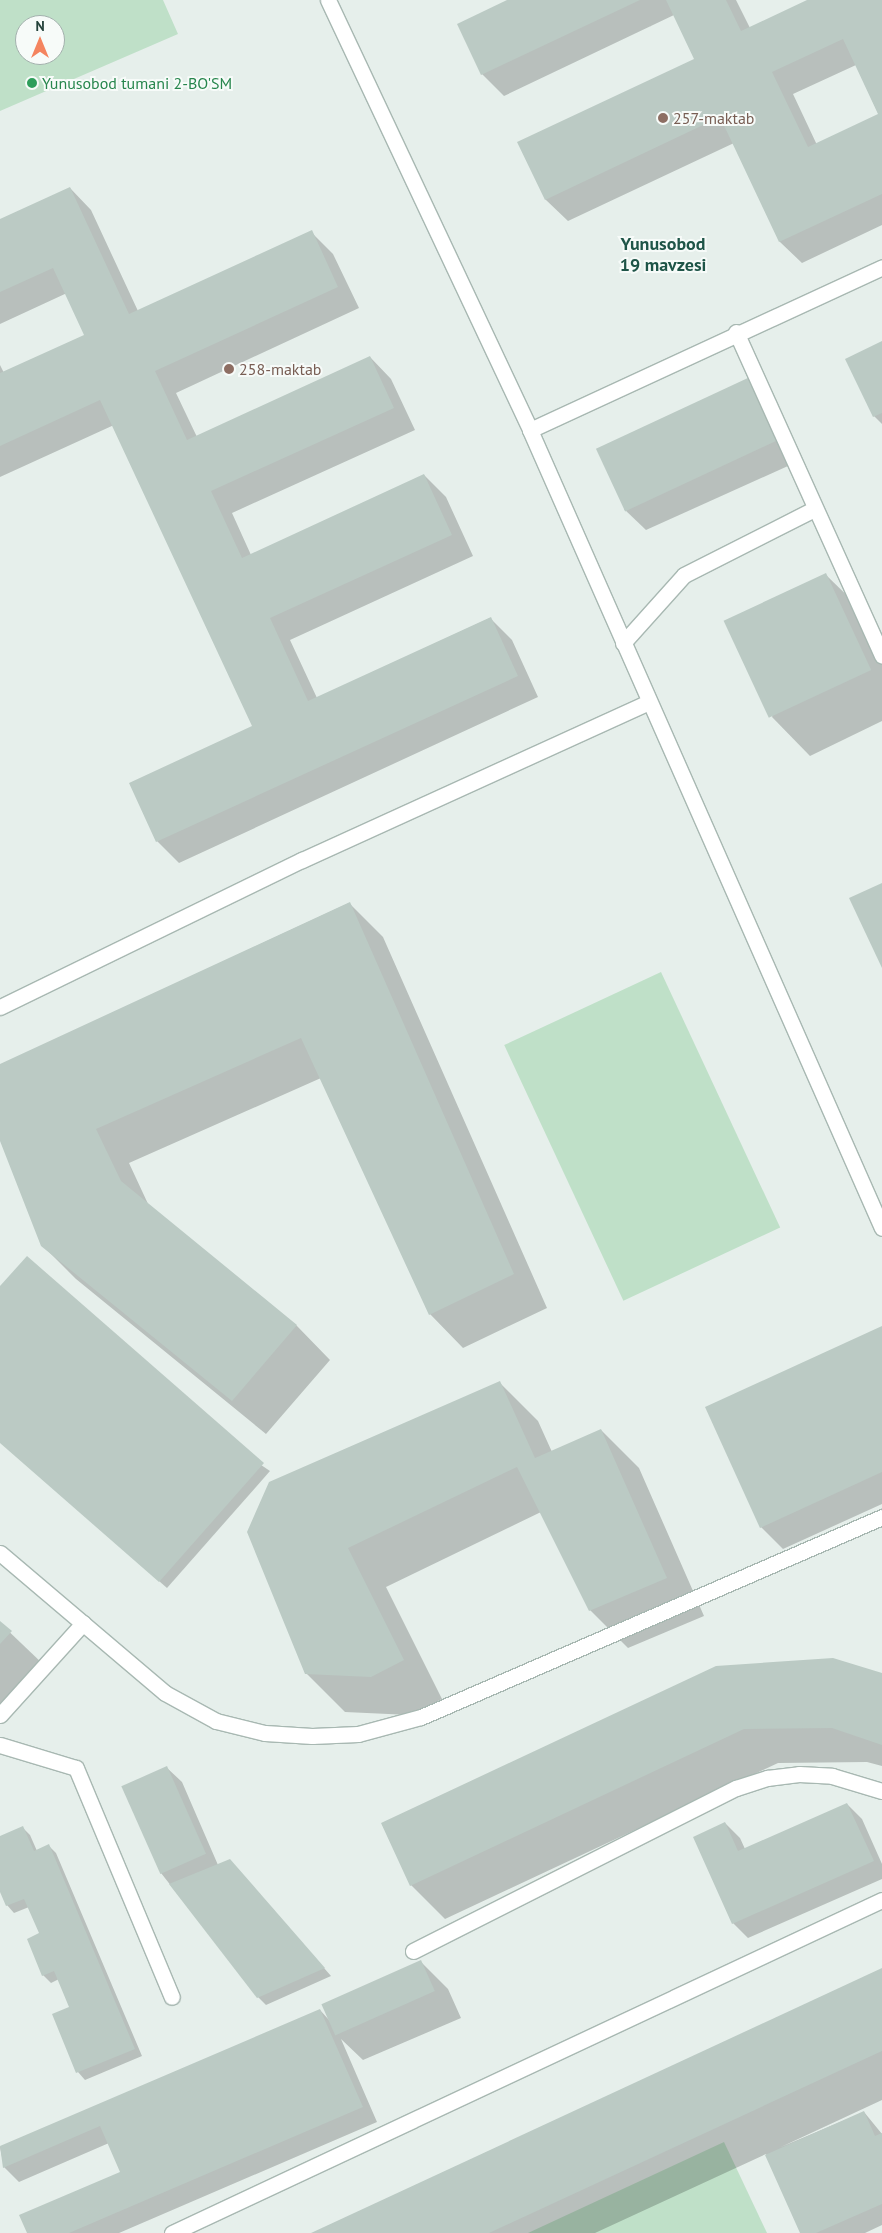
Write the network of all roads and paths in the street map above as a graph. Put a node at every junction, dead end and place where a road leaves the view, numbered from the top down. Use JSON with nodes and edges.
{"nodes":[{"id":1,"x":328,"y":0,"type":"edge"},
{"id":2,"x":882,"y":267,"type":"edge"},
{"id":3,"x":736,"y":332,"type":"junction"},
{"id":4,"x":530,"y":430,"type":"junction"},
{"id":5,"x":814,"y":509,"type":"junction"},
{"id":6,"x":623,"y":642,"type":"junction"},
{"id":7,"x":882,"y":656,"type":"edge"},
{"id":8,"x":648,"y":702,"type":"junction"},
{"id":9,"x":0,"y":1007,"type":"edge"},
{"id":10,"x":882,"y":1228,"type":"edge"},
{"id":11,"x":882,"y":1517,"type":"edge"},
{"id":12,"x":0,"y":1553,"type":"edge"},
{"id":13,"x":84,"y":1623,"type":"junction"},
{"id":14,"x":0,"y":1715,"type":"edge"},
{"id":15,"x":0,"y":1745,"type":"edge"},
{"id":16,"x":882,"y":1791,"type":"edge"},
{"id":17,"x":882,"y":1900,"type":"edge"},
{"id":18,"x":413,"y":1951,"type":"dead end"},
{"id":19,"x":172,"y":1997,"type":"dead end"},
{"id":20,"x":172,"y":2233,"type":"edge"}],
"edges":[{"from":1,"to":4,"type":"street"},
{"from":2,"to":3,"type":"street"},
{"from":3,"to":4,"type":"street"},
{"from":3,"to":5,"type":"street"},
{"from":4,"to":6,"type":"street"},
{"from":5,"to":6,"type":"street"},
{"from":5,"to":7,"type":"street"},
{"from":6,"to":8,"type":"street"},
{"from":8,"to":9,"type":"street"},
{"from":8,"to":10,"type":"street"},
{"from":11,"to":13,"type":"street"},
{"from":12,"to":13,"type":"street"},
{"from":13,"to":14,"type":"street"},
{"from":15,"to":19,"type":"street"},
{"from":16,"to":18,"type":"street"},
{"from":17,"to":20,"type":"street"}]}
